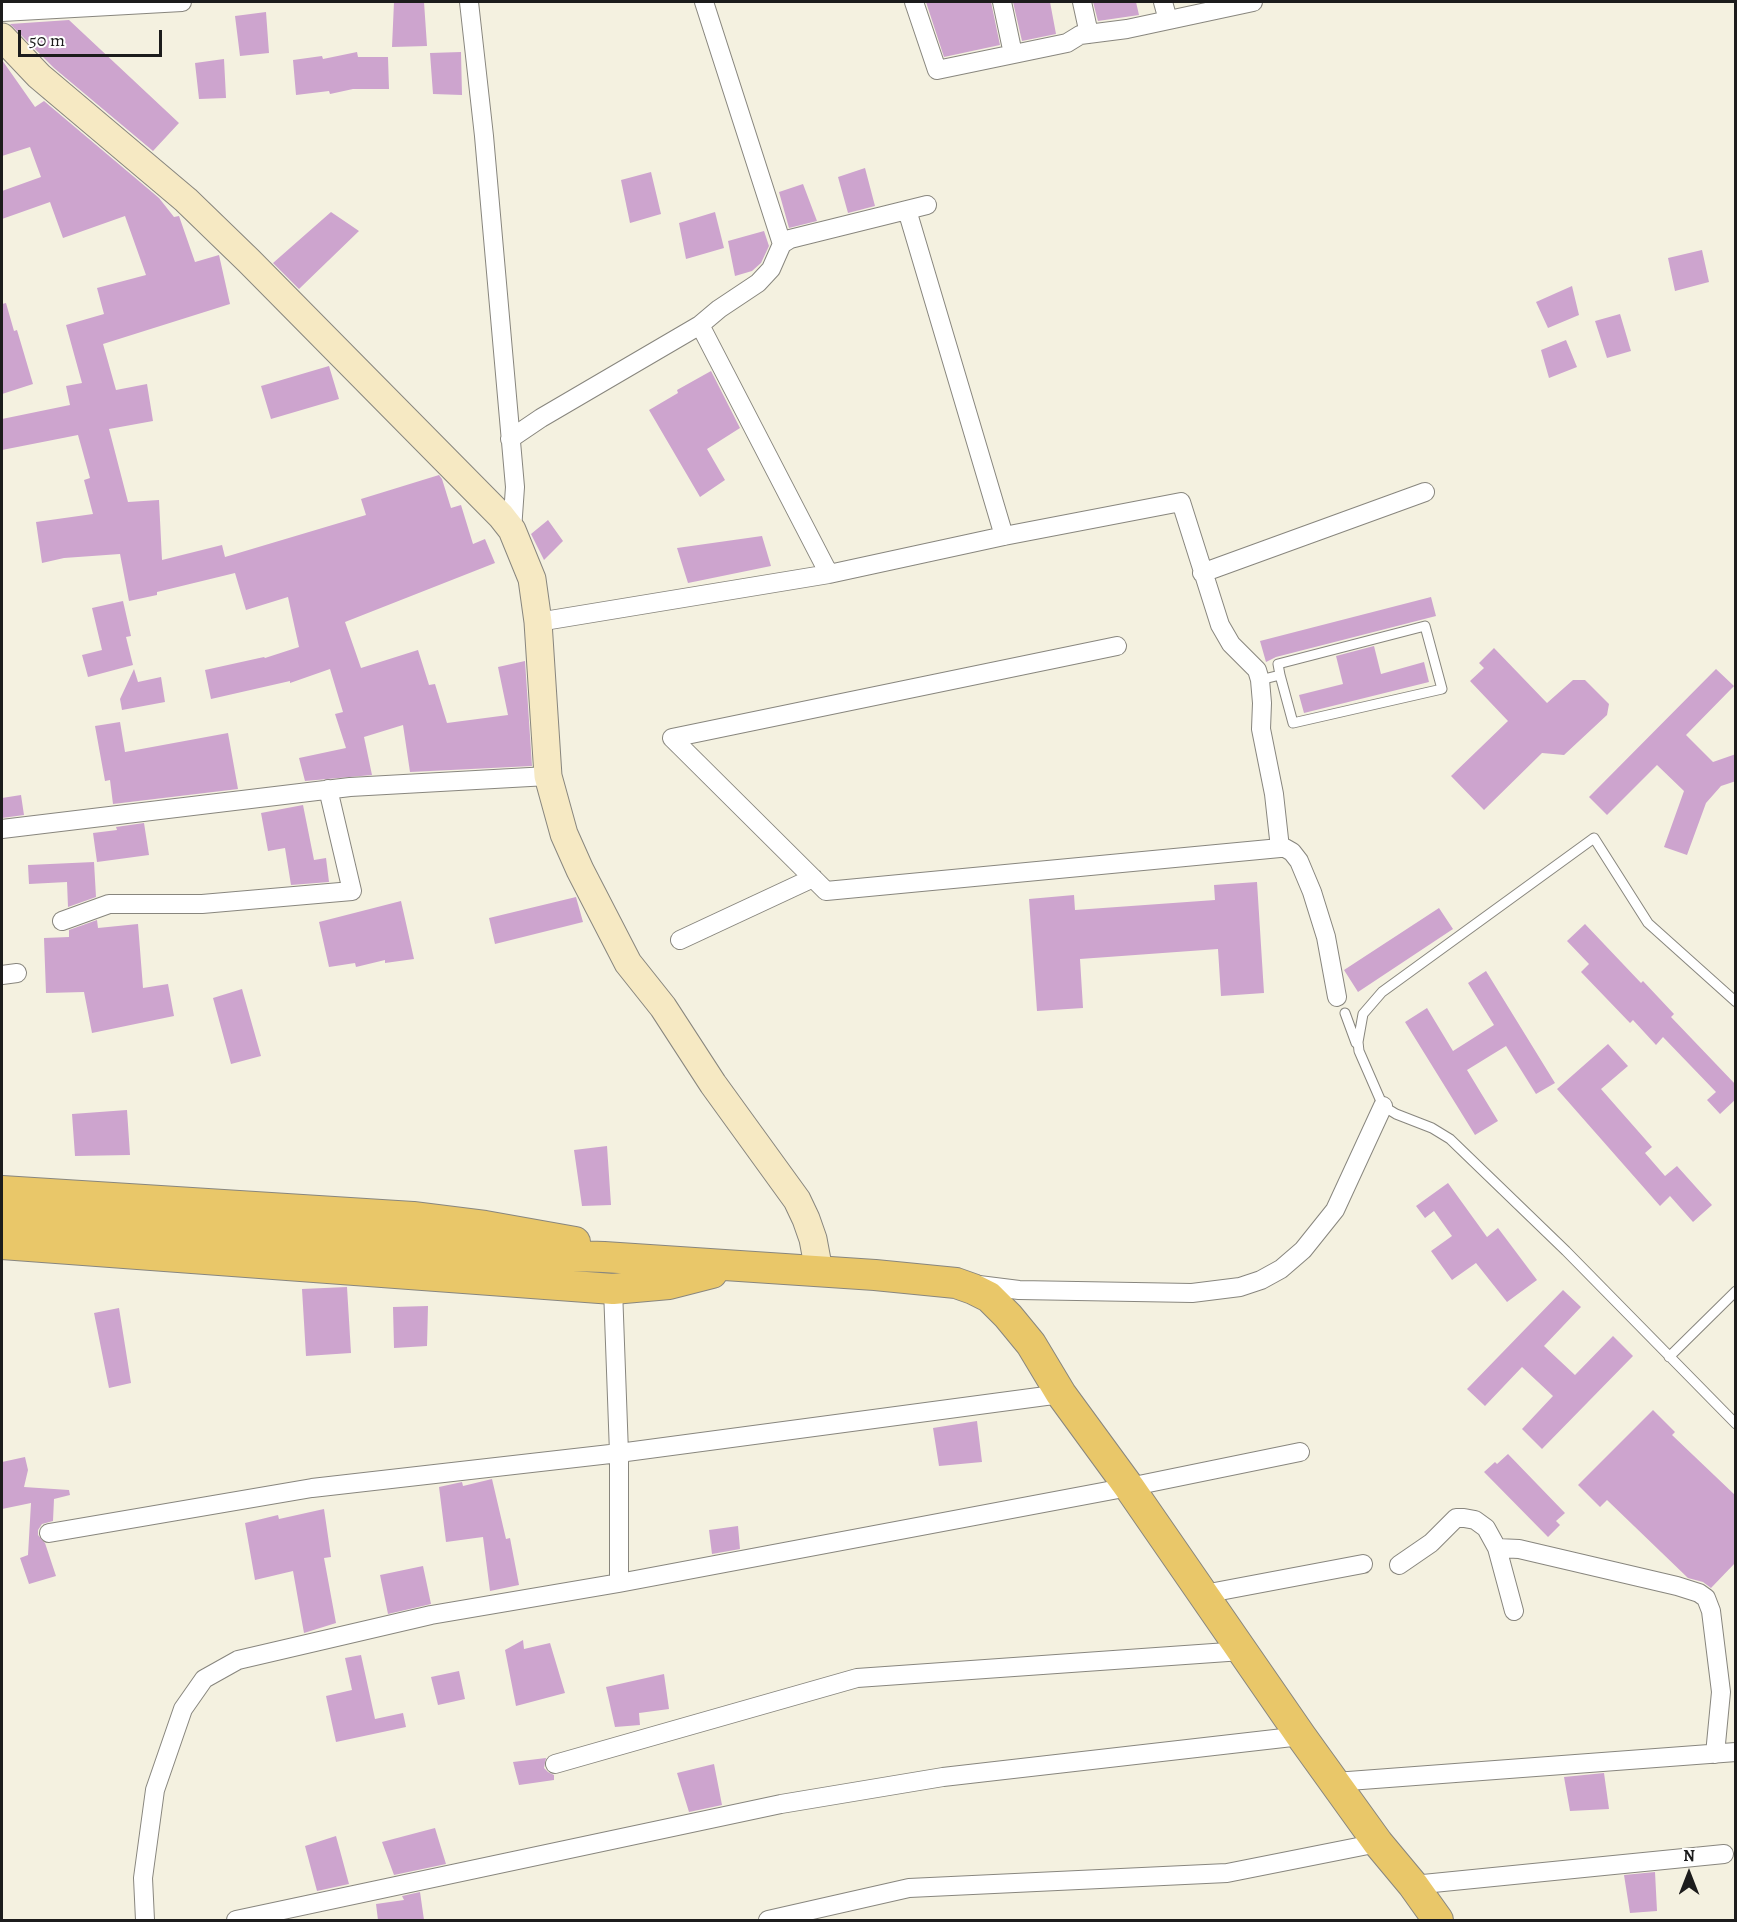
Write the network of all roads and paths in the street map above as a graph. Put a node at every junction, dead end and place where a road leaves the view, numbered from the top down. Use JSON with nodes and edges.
{"nodes":[{"id":1,"x":182,"y":2,"type":"edge"},
{"id":2,"x":469,"y":2,"type":"edge"},
{"id":3,"x":704,"y":2,"type":"edge"},
{"id":4,"x":914,"y":2,"type":"edge"},
{"id":5,"x":1002,"y":2,"type":"edge"},
{"id":6,"x":1082,"y":2,"type":"edge"},
{"id":7,"x":1163,"y":2,"type":"edge"},
{"id":8,"x":1253,"y":2,"type":"edge"},
{"id":9,"x":2,"y":12,"type":"edge"},
{"id":10,"x":1168,"y":20,"type":"junction"},
{"id":11,"x":1089,"y":34,"type":"junction"},
{"id":12,"x":2,"y":37,"type":"edge"},
{"id":13,"x":1013,"y":54,"type":"junction"},
{"id":14,"x":927,"y":205,"type":"dead end"},
{"id":15,"x":907,"y":210,"type":"junction"},
{"id":16,"x":782,"y":244,"type":"junction"},
{"id":17,"x":700,"y":325,"type":"junction"},
{"id":18,"x":510,"y":439,"type":"junction"},
{"id":19,"x":1425,"y":492,"type":"dead end"},
{"id":20,"x":512,"y":530,"type":"junction"},
{"id":21,"x":1004,"y":536,"type":"junction"},
{"id":22,"x":1202,"y":573,"type":"junction"},
{"id":23,"x":829,"y":574,"type":"junction"},
{"id":24,"x":538,"y":622,"type":"junction"},
{"id":25,"x":1117,"y":646,"type":"dead end"},
{"id":26,"x":1280,"y":675,"type":"junction"},
{"id":27,"x":1260,"y":680,"type":"junction"},
{"id":28,"x":548,"y":776,"type":"junction"},
{"id":29,"x":328,"y":789,"type":"junction"},
{"id":30,"x":2,"y":829,"type":"edge"},
{"id":31,"x":1280,"y":848,"type":"junction"},
{"id":32,"x":813,"y":878,"type":"junction"},
{"id":33,"x":62,"y":921,"type":"dead end"},
{"id":34,"x":680,"y":940,"type":"dead end"},
{"id":35,"x":1736,"y":1002,"type":"edge"},
{"id":36,"x":1341,"y":1005,"type":"joint"},
{"id":37,"x":1359,"y":1051,"type":"junction"},
{"id":38,"x":1383,"y":1106,"type":"junction"},
{"id":39,"x":2,"y":1191,"type":"edge"},
{"id":40,"x":2,"y":1219,"type":"edge"},
{"id":41,"x":2,"y":1244,"type":"edge"},
{"id":42,"x":604,"y":1257,"type":"junction"},
{"id":43,"x":735,"y":1266,"type":"junction"},
{"id":44,"x":819,"y":1271,"type":"junction"},
{"id":45,"x":956,"y":1283,"type":"junction"},
{"id":46,"x":613,"y":1289,"type":"junction"},
{"id":47,"x":1736,"y":1291,"type":"edge"},
{"id":48,"x":1669,"y":1357,"type":"junction"},
{"id":49,"x":1061,"y":1394,"type":"junction"},
{"id":50,"x":1736,"y":1424,"type":"edge"},
{"id":51,"x":1300,"y":1452,"type":"dead end"},
{"id":52,"x":619,"y":1453,"type":"junction"},
{"id":53,"x":1129,"y":1487,"type":"junction"},
{"id":54,"x":49,"y":1533,"type":"dead end"},
{"id":55,"x":1497,"y":1548,"type":"junction"},
{"id":56,"x":1363,"y":1564,"type":"dead end"},
{"id":57,"x":1400,"y":1565,"type":"dead end"},
{"id":58,"x":619,"y":1583,"type":"junction"},
{"id":59,"x":1204,"y":1594,"type":"junction"},
{"id":60,"x":1514,"y":1611,"type":"dead end"},
{"id":61,"x":1242,"y":1651,"type":"junction"},
{"id":62,"x":1301,"y":1736,"type":"junction"},
{"id":63,"x":1736,"y":1752,"type":"edge"},
{"id":64,"x":1715,"y":1754,"type":"junction"},
{"id":65,"x":555,"y":1764,"type":"dead end"},
{"id":66,"x":1335,"y":1782,"type":"junction"},
{"id":67,"x":1378,"y":1844,"type":"junction"},
{"id":68,"x":1724,"y":1854,"type":"dead end"},
{"id":69,"x":1413,"y":1885,"type":"junction"},
{"id":70,"x":145,"y":1920,"type":"edge"},
{"id":71,"x":236,"y":1920,"type":"edge"},
{"id":72,"x":768,"y":1920,"type":"edge"},
{"id":73,"x":1438,"y":1920,"type":"edge"}],
"edges":[{"from":1,"to":9,"type":"street"},
{"from":2,"to":18,"type":"street"},
{"from":3,"to":16,"type":"street"},
{"from":4,"to":13,"type":"street"},
{"from":5,"to":13,"type":"street"},
{"from":6,"to":11,"type":"street"},
{"from":7,"to":10,"type":"street"},
{"from":8,"to":10,"type":"street"},
{"from":10,"to":11,"type":"street"},
{"from":11,"to":13,"type":"street"},
{"from":12,"to":20,"type":"street"},
{"from":14,"to":15,"type":"street"},
{"from":15,"to":16,"type":"street"},
{"from":15,"to":21,"type":"street"},
{"from":16,"to":17,"type":"street"},
{"from":17,"to":18,"type":"street"},
{"from":17,"to":23,"type":"street"},
{"from":18,"to":20,"type":"street"},
{"from":19,"to":22,"type":"street"},
{"from":20,"to":24,"type":"street"},
{"from":21,"to":22,"type":"street"},
{"from":21,"to":23,"type":"street"},
{"from":22,"to":27,"type":"street"},
{"from":23,"to":24,"type":"street"},
{"from":24,"to":28,"type":"street"},
{"from":25,"to":32,"type":"street"},
{"from":26,"to":26,"type":"lane"},
{"from":26,"to":27,"type":"lane"},
{"from":27,"to":31,"type":"street"},
{"from":28,"to":29,"type":"street"},
{"from":28,"to":44,"type":"street"},
{"from":29,"to":30,"type":"street"},
{"from":29,"to":33,"type":"street"},
{"from":31,"to":32,"type":"street"},
{"from":31,"to":36,"type":"street"},
{"from":32,"to":34,"type":"street"},
{"from":35,"to":37,"type":"lane"},
{"from":36,"to":37,"type":"lane"},
{"from":37,"to":38,"type":"lane"},
{"from":38,"to":45,"type":"street"},
{"from":38,"to":48,"type":"lane"},
{"from":39,"to":42,"type":"main road"},
{"from":40,"to":42,"type":"main road"},
{"from":41,"to":46,"type":"main road"},
{"from":42,"to":43,"type":"main road"},
{"from":43,"to":44,"type":"main road"},
{"from":43,"to":46,"type":"main road"},
{"from":44,"to":45,"type":"main road"},
{"from":45,"to":49,"type":"main road"},
{"from":46,"to":52,"type":"street"},
{"from":47,"to":48,"type":"lane"},
{"from":48,"to":50,"type":"lane"},
{"from":49,"to":52,"type":"street"},
{"from":49,"to":53,"type":"main road"},
{"from":51,"to":53,"type":"street"},
{"from":52,"to":54,"type":"street"},
{"from":52,"to":58,"type":"street"},
{"from":53,"to":58,"type":"street"},
{"from":53,"to":59,"type":"main road"},
{"from":55,"to":57,"type":"street"},
{"from":55,"to":60,"type":"street"},
{"from":55,"to":64,"type":"street"},
{"from":56,"to":59,"type":"street"},
{"from":58,"to":70,"type":"street"},
{"from":59,"to":61,"type":"main road"},
{"from":61,"to":62,"type":"main road"},
{"from":61,"to":65,"type":"street"},
{"from":62,"to":66,"type":"main road"},
{"from":62,"to":71,"type":"street"},
{"from":63,"to":64,"type":"street"},
{"from":64,"to":66,"type":"street"},
{"from":66,"to":67,"type":"main road"},
{"from":67,"to":69,"type":"main road"},
{"from":67,"to":72,"type":"street"},
{"from":68,"to":69,"type":"street"},
{"from":69,"to":73,"type":"main road"}]}
